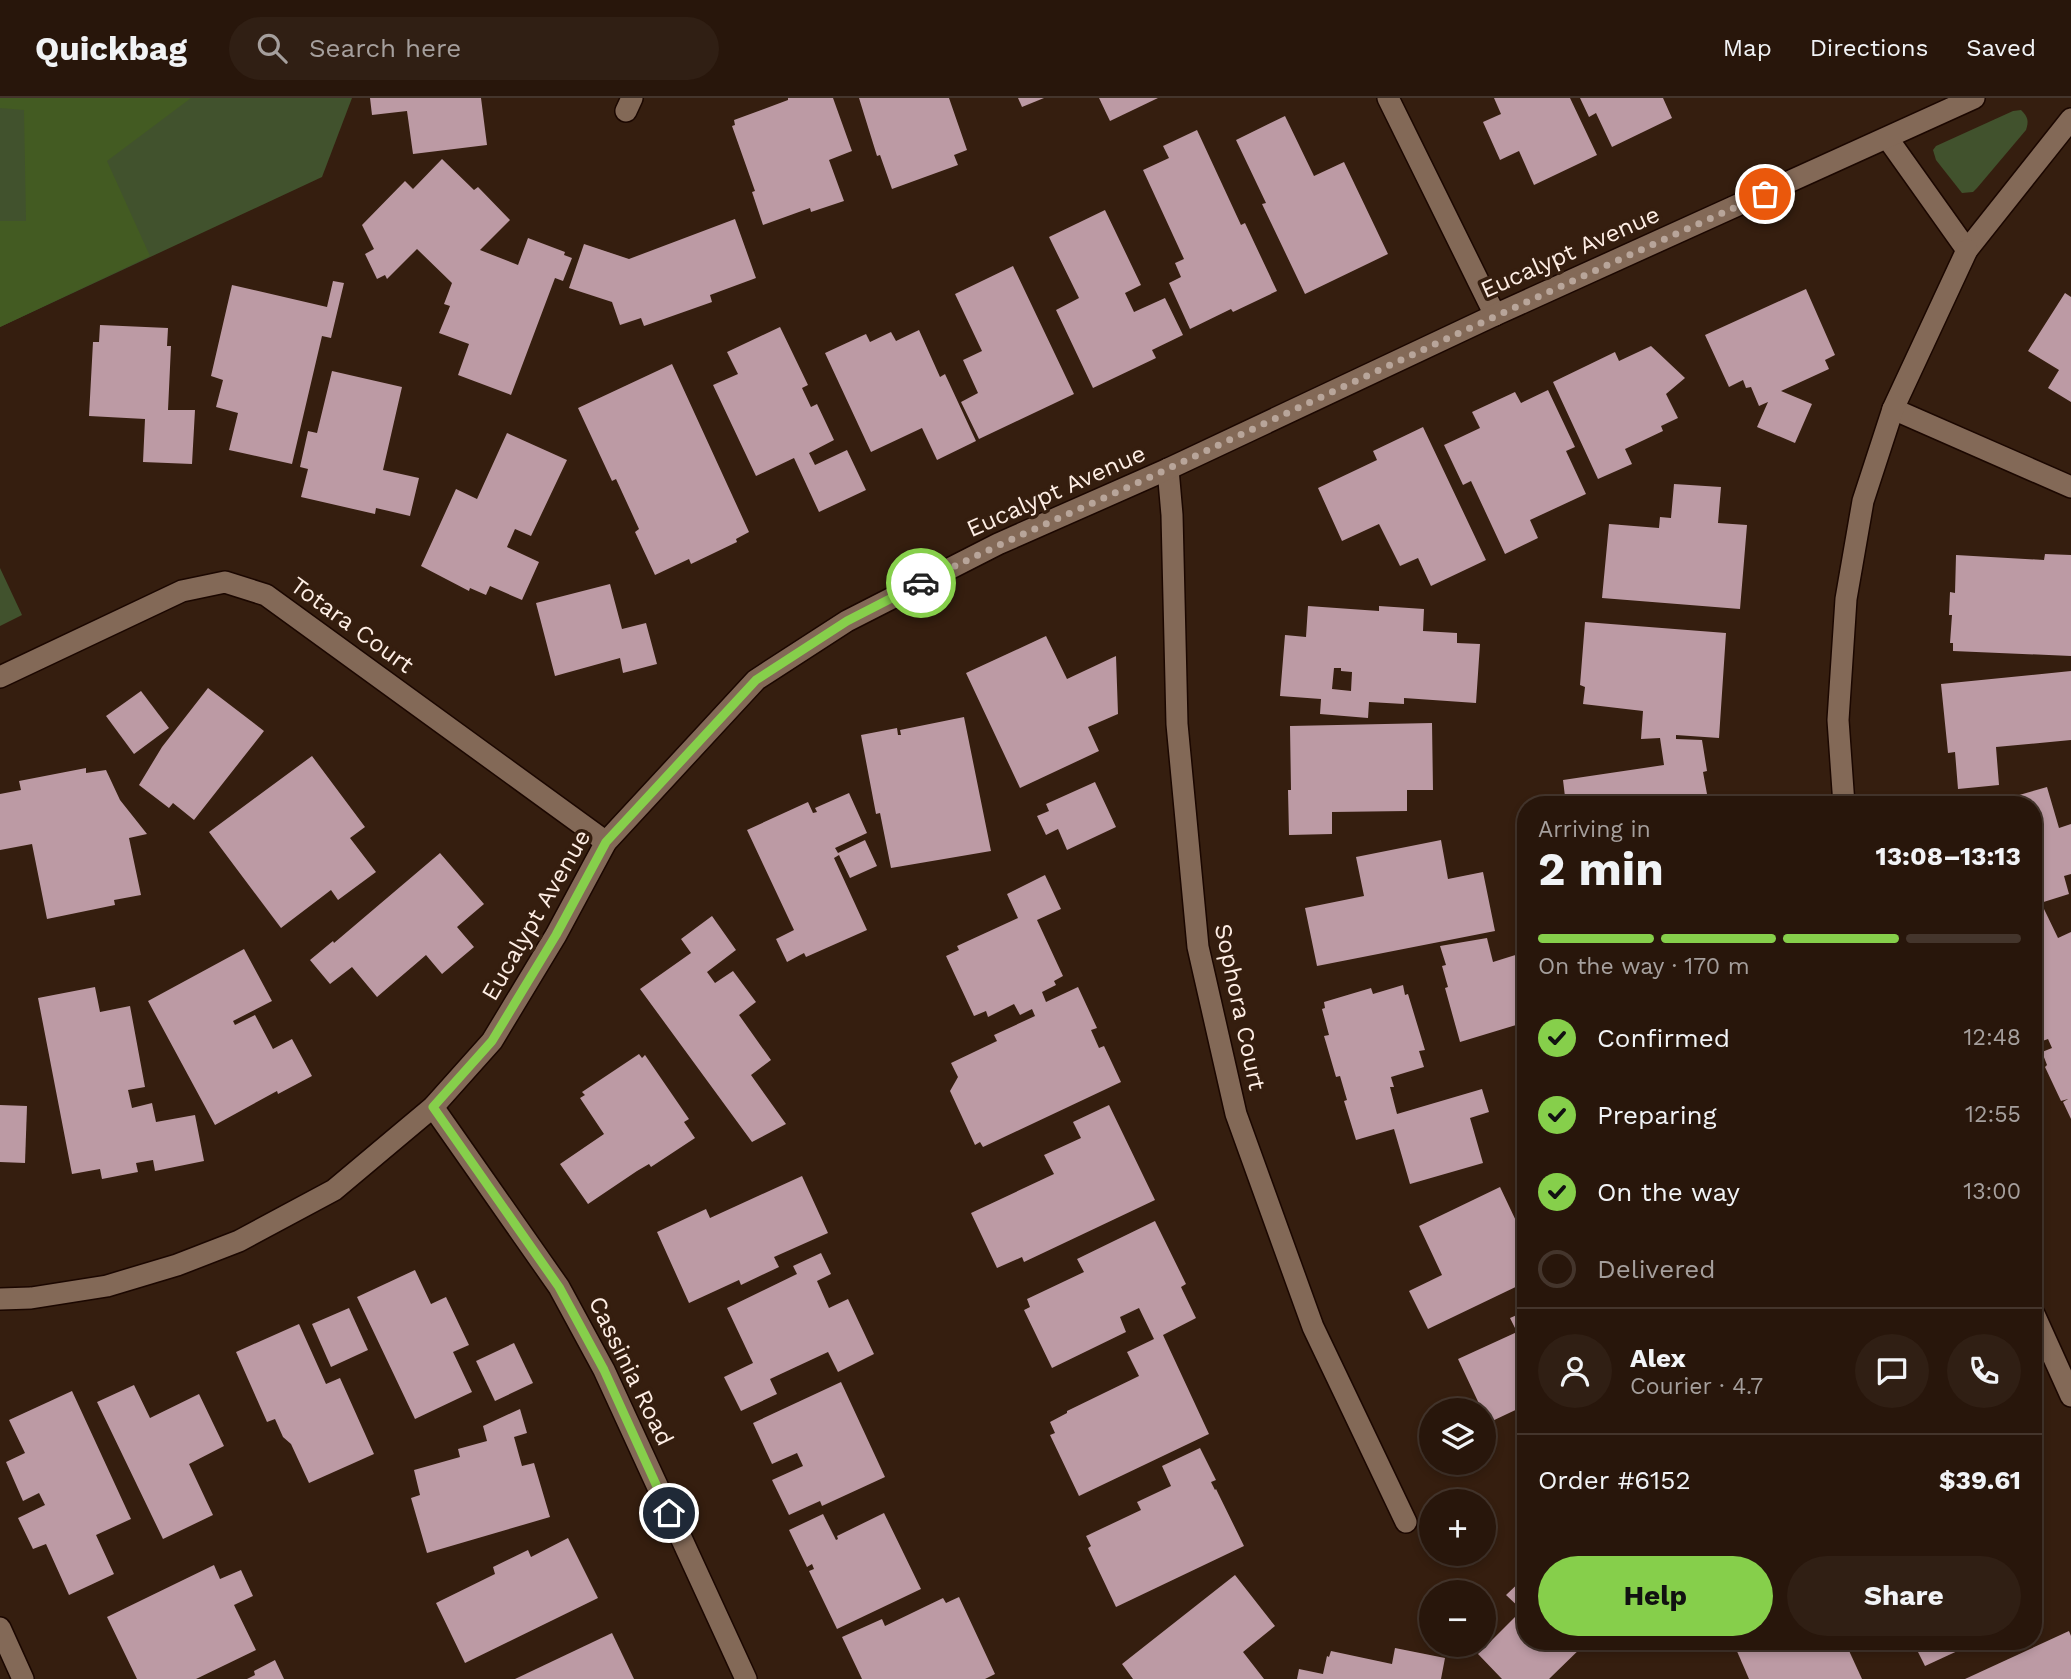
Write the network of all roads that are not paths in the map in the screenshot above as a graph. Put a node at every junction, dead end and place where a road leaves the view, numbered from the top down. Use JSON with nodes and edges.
{"nodes":[{"id":1,"x":1388,"y":98,"type":"edge"},
{"id":2,"x":1974,"y":98,"type":"edge"},
{"id":3,"x":2071,"y":119,"type":"edge"},
{"id":4,"x":1888,"y":139,"type":"junction"},
{"id":5,"x":1968,"y":250,"type":"junction"},
{"id":6,"x":1495,"y":315,"type":"junction"},
{"id":7,"x":1893,"y":409,"type":"junction"},
{"id":8,"x":1168,"y":468,"type":"junction"},
{"id":9,"x":2071,"y":487,"type":"edge"},
{"id":10,"x":0,"y":677,"type":"edge"},
{"id":11,"x":1843,"y":796,"type":"edge"},
{"id":12,"x":606,"y":842,"type":"junction"},
{"id":13,"x":433,"y":1107,"type":"junction"},
{"id":14,"x":0,"y":1299,"type":"edge"},
{"id":15,"x":2042,"y":1332,"type":"edge"},
{"id":16,"x":2071,"y":1396,"type":"edge"},
{"id":17,"x":1406,"y":1522,"type":"dead end"},
{"id":18,"x":0,"y":1628,"type":"edge"},
{"id":19,"x":23,"y":1679,"type":"edge"},
{"id":20,"x":746,"y":1679,"type":"edge"}],
"edges":[{"from":1,"to":6,"type":"street"},
{"from":2,"to":4,"type":"street","name":"Eucalypt Avenue"},
{"from":3,"to":5,"type":"street"},
{"from":4,"to":5,"type":"street"},
{"from":4,"to":6,"type":"street","name":"Eucalypt Avenue"},
{"from":5,"to":7,"type":"street"},
{"from":6,"to":8,"type":"street","name":"Eucalypt Avenue"},
{"from":7,"to":9,"type":"street"},
{"from":7,"to":11,"type":"street"},
{"from":8,"to":12,"type":"street","name":"Eucalypt Avenue"},
{"from":8,"to":17,"type":"street","name":"Sophora Court"},
{"from":10,"to":12,"type":"street","name":"Totara Court"},
{"from":12,"to":13,"type":"street","name":"Eucalypt Avenue"},
{"from":13,"to":14,"type":"street","name":"Eucalypt Avenue"},
{"from":13,"to":20,"type":"street","name":"Cassinia Road"},
{"from":15,"to":16,"type":"street"},
{"from":18,"to":19,"type":"street"}]}
